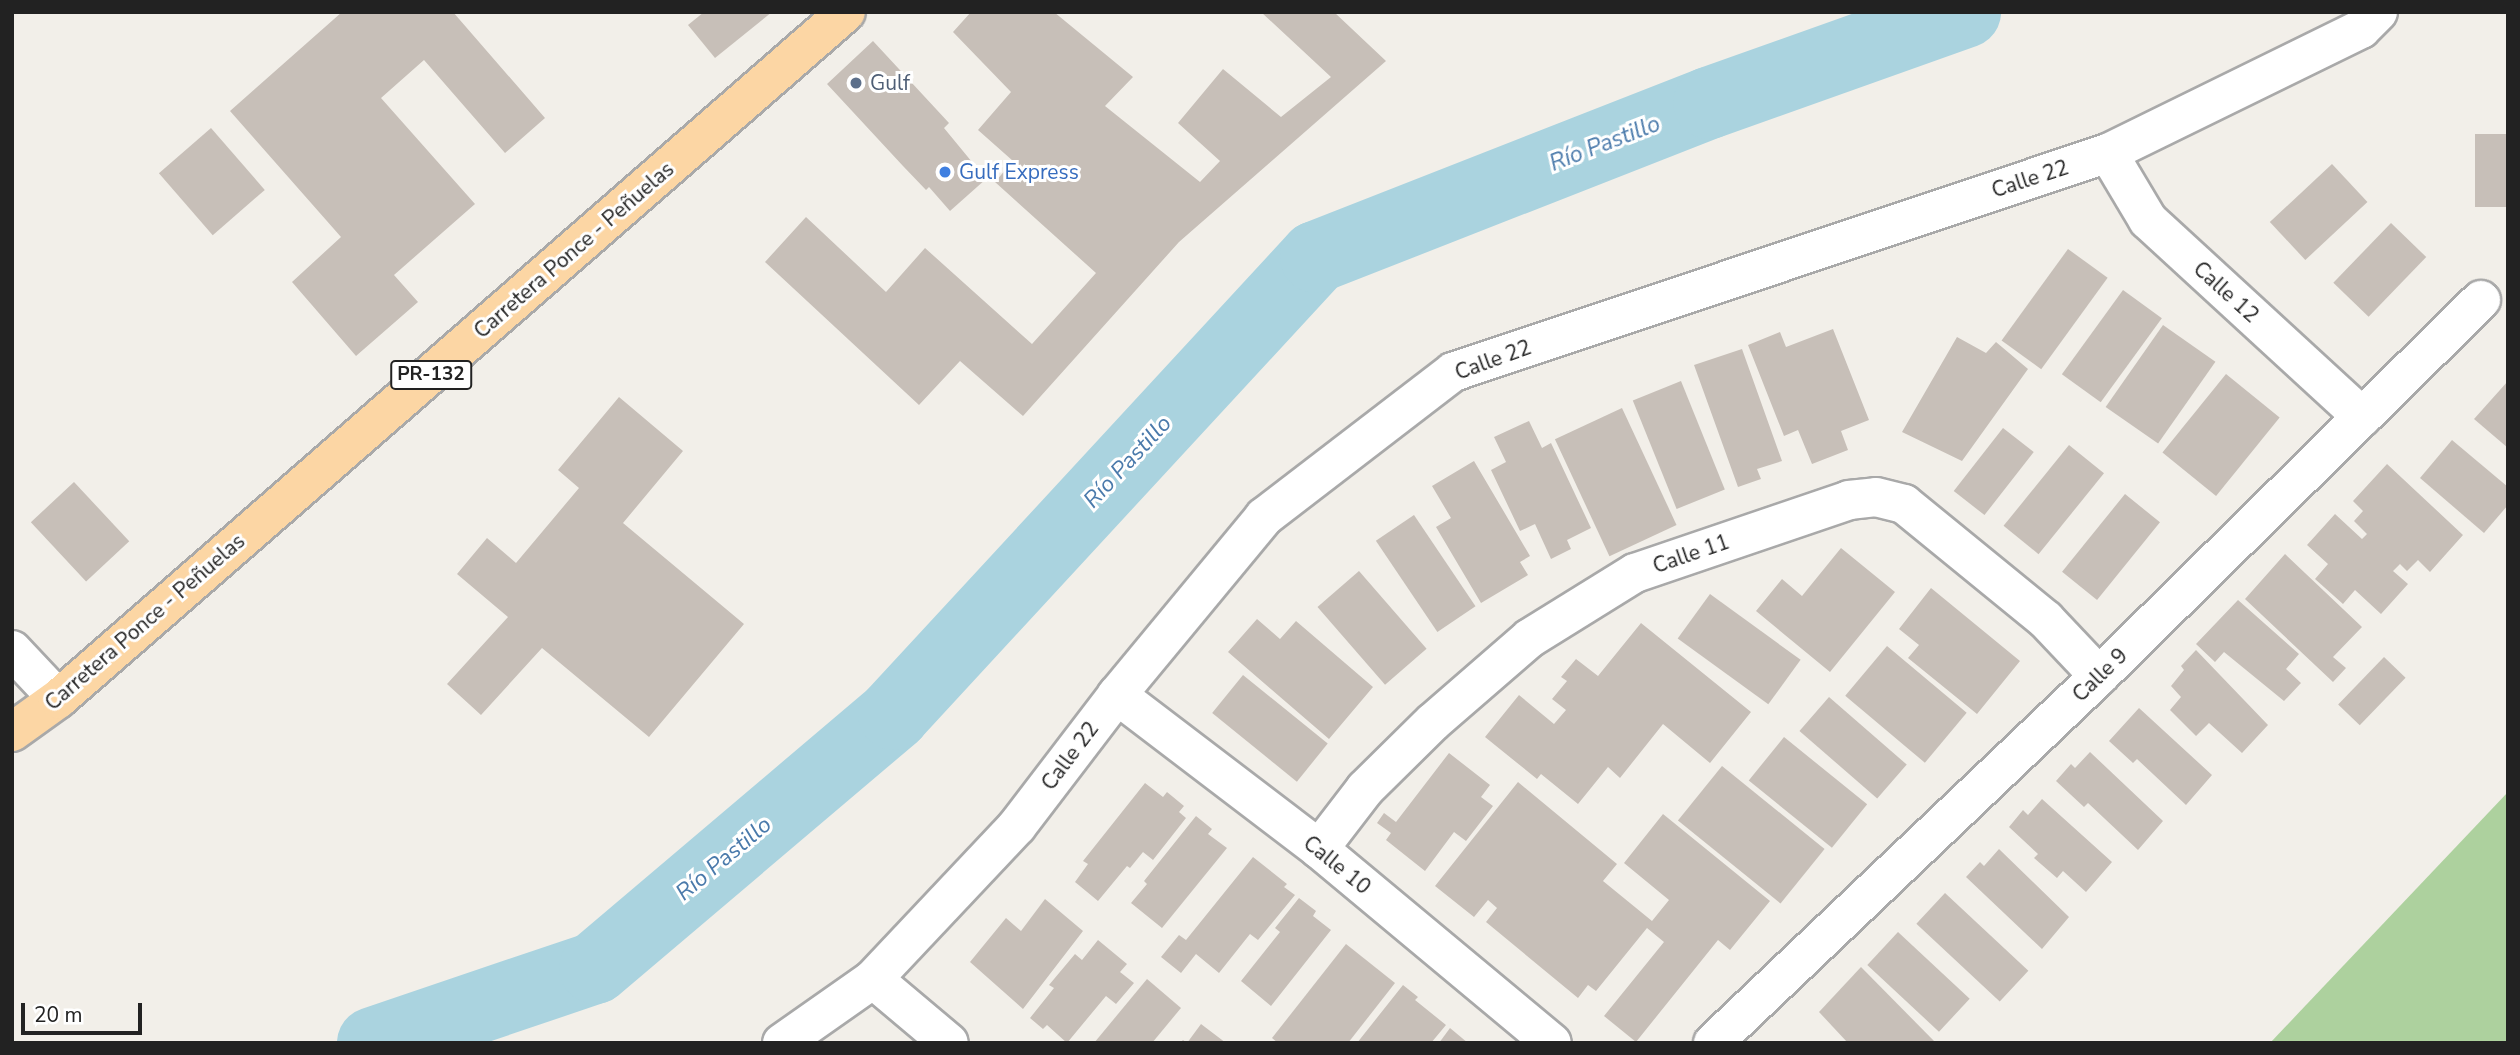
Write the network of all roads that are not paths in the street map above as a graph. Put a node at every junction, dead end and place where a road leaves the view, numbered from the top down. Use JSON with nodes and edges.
{"nodes":[{"id":1,"x":846,"y":12,"type":"edge"},
{"id":2,"x":2378,"y":12,"type":"edge"},
{"id":3,"x":2108,"y":153,"type":"junction"},
{"id":4,"x":2481,"y":300,"type":"dead end"},
{"id":5,"x":2362,"y":417,"type":"junction"},
{"id":6,"x":12,"y":650,"type":"edge"},
{"id":7,"x":2099,"y":676,"type":"junction"},
{"id":8,"x":1117,"y":695,"type":"junction"},
{"id":9,"x":58,"y":699,"type":"junction"},
{"id":10,"x":12,"y":732,"type":"edge"},
{"id":11,"x":1319,"y":849,"type":"junction"},
{"id":12,"x":873,"y":979,"type":"junction"},
{"id":13,"x":782,"y":1043,"type":"edge"},
{"id":14,"x":949,"y":1043,"type":"edge"},
{"id":15,"x":1552,"y":1043,"type":"edge"},
{"id":16,"x":1713,"y":1043,"type":"edge"}],
"edges":[{"from":1,"to":9,"type":"main road","name":"Carretera Ponce - Peñuelas","number":"PR-132"},
{"from":2,"to":3,"type":"street","name":"Calle 22"},
{"from":3,"to":5,"type":"street","name":"Calle 12"},
{"from":3,"to":8,"type":"street","name":"Calle 22"},
{"from":4,"to":5,"type":"street","name":"Calle 9"},
{"from":5,"to":7,"type":"street","name":"Calle 9"},
{"from":6,"to":9,"type":"street"},
{"from":7,"to":11,"type":"street","name":"Calle 11"},
{"from":7,"to":16,"type":"street","name":"Calle 9"},
{"from":8,"to":11,"type":"street","name":"Calle 10"},
{"from":8,"to":12,"type":"street","name":"Calle 22"},
{"from":9,"to":10,"type":"main road","name":"Carretera Ponce - Peñuelas","number":"PR-132"},
{"from":11,"to":15,"type":"street","name":"Calle 10"},
{"from":12,"to":13,"type":"street","name":"Calle 22"},
{"from":12,"to":14,"type":"street"}]}
